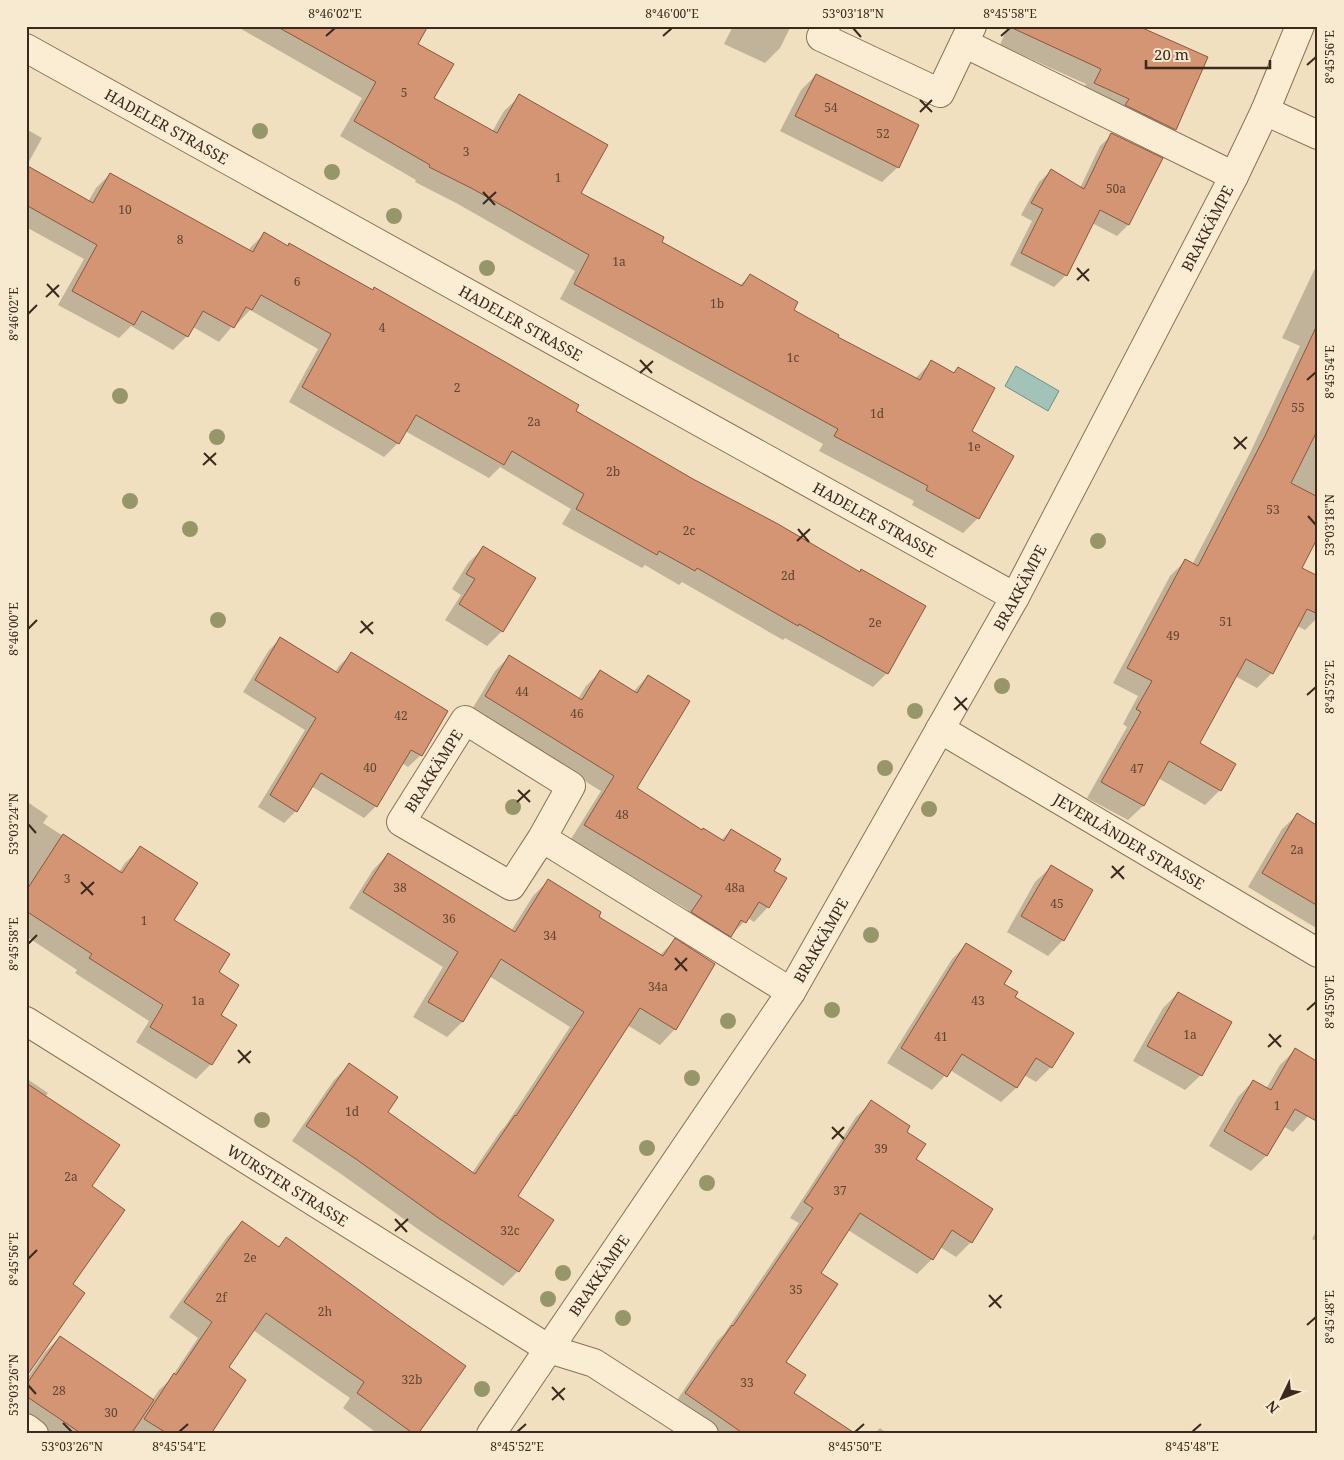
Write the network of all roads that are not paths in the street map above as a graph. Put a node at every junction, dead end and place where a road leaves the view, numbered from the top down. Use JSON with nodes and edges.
{"nodes":[{"id":1,"x":826,"y":26,"type":"edge"},
{"id":2,"x":1300,"y":26,"type":"edge"},
{"id":3,"x":968,"y":34,"type":"edge"},
{"id":4,"x":26,"y":48,"type":"edge"},
{"id":5,"x":1265,"y":111,"type":"junction"},
{"id":6,"x":1318,"y":135,"type":"edge"},
{"id":7,"x":1234,"y":176,"type":"junction"},
{"id":8,"x":1015,"y":597,"type":"junction"},
{"id":9,"x":940,"y":729,"type":"junction"},
{"id":10,"x":542,"y":838,"type":"junction"},
{"id":11,"x":1318,"y":953,"type":"edge"},
{"id":12,"x":791,"y":992,"type":"junction"},
{"id":13,"x":26,"y":1021,"type":"edge"},
{"id":14,"x":550,"y":1349,"type":"junction"},
{"id":15,"x":26,"y":1428,"type":"edge"},
{"id":16,"x":34,"y":1434,"type":"edge"},
{"id":17,"x":490,"y":1434,"type":"edge"},
{"id":18,"x":704,"y":1434,"type":"edge"}],
"edges":[{"from":1,"to":3,"type":"street","name":"BRAKKÄMPE"},
{"from":2,"to":5,"type":"street","name":"BRAKKÄMPE"},
{"from":3,"to":7,"type":"street","name":"BRAKKÄMPE"},
{"from":4,"to":8,"type":"street","name":"HADELER STRASSE"},
{"from":5,"to":6,"type":"street"},
{"from":5,"to":7,"type":"street","name":"BRAKKÄMPE"},
{"from":7,"to":8,"type":"street","name":"BRAKKÄMPE"},
{"from":8,"to":9,"type":"street","name":"BRAKKÄMPE"},
{"from":9,"to":11,"type":"street","name":"JEVERLÄNDER STRASSE"},
{"from":9,"to":12,"type":"street","name":"BRAKKÄMPE"},
{"from":10,"to":10,"type":"street","name":"BRAKKÄMPE"},
{"from":10,"to":12,"type":"street","name":"BRAKKÄMPE"},
{"from":12,"to":14,"type":"street","name":"BRAKKÄMPE"},
{"from":13,"to":14,"type":"street","name":"WURSTER STRASSE"},
{"from":14,"to":17,"type":"street","name":"BRAKKÄMPE"},
{"from":14,"to":18,"type":"street","name":"WURSTER STRASSE"},
{"from":15,"to":16,"type":"street"}]}
